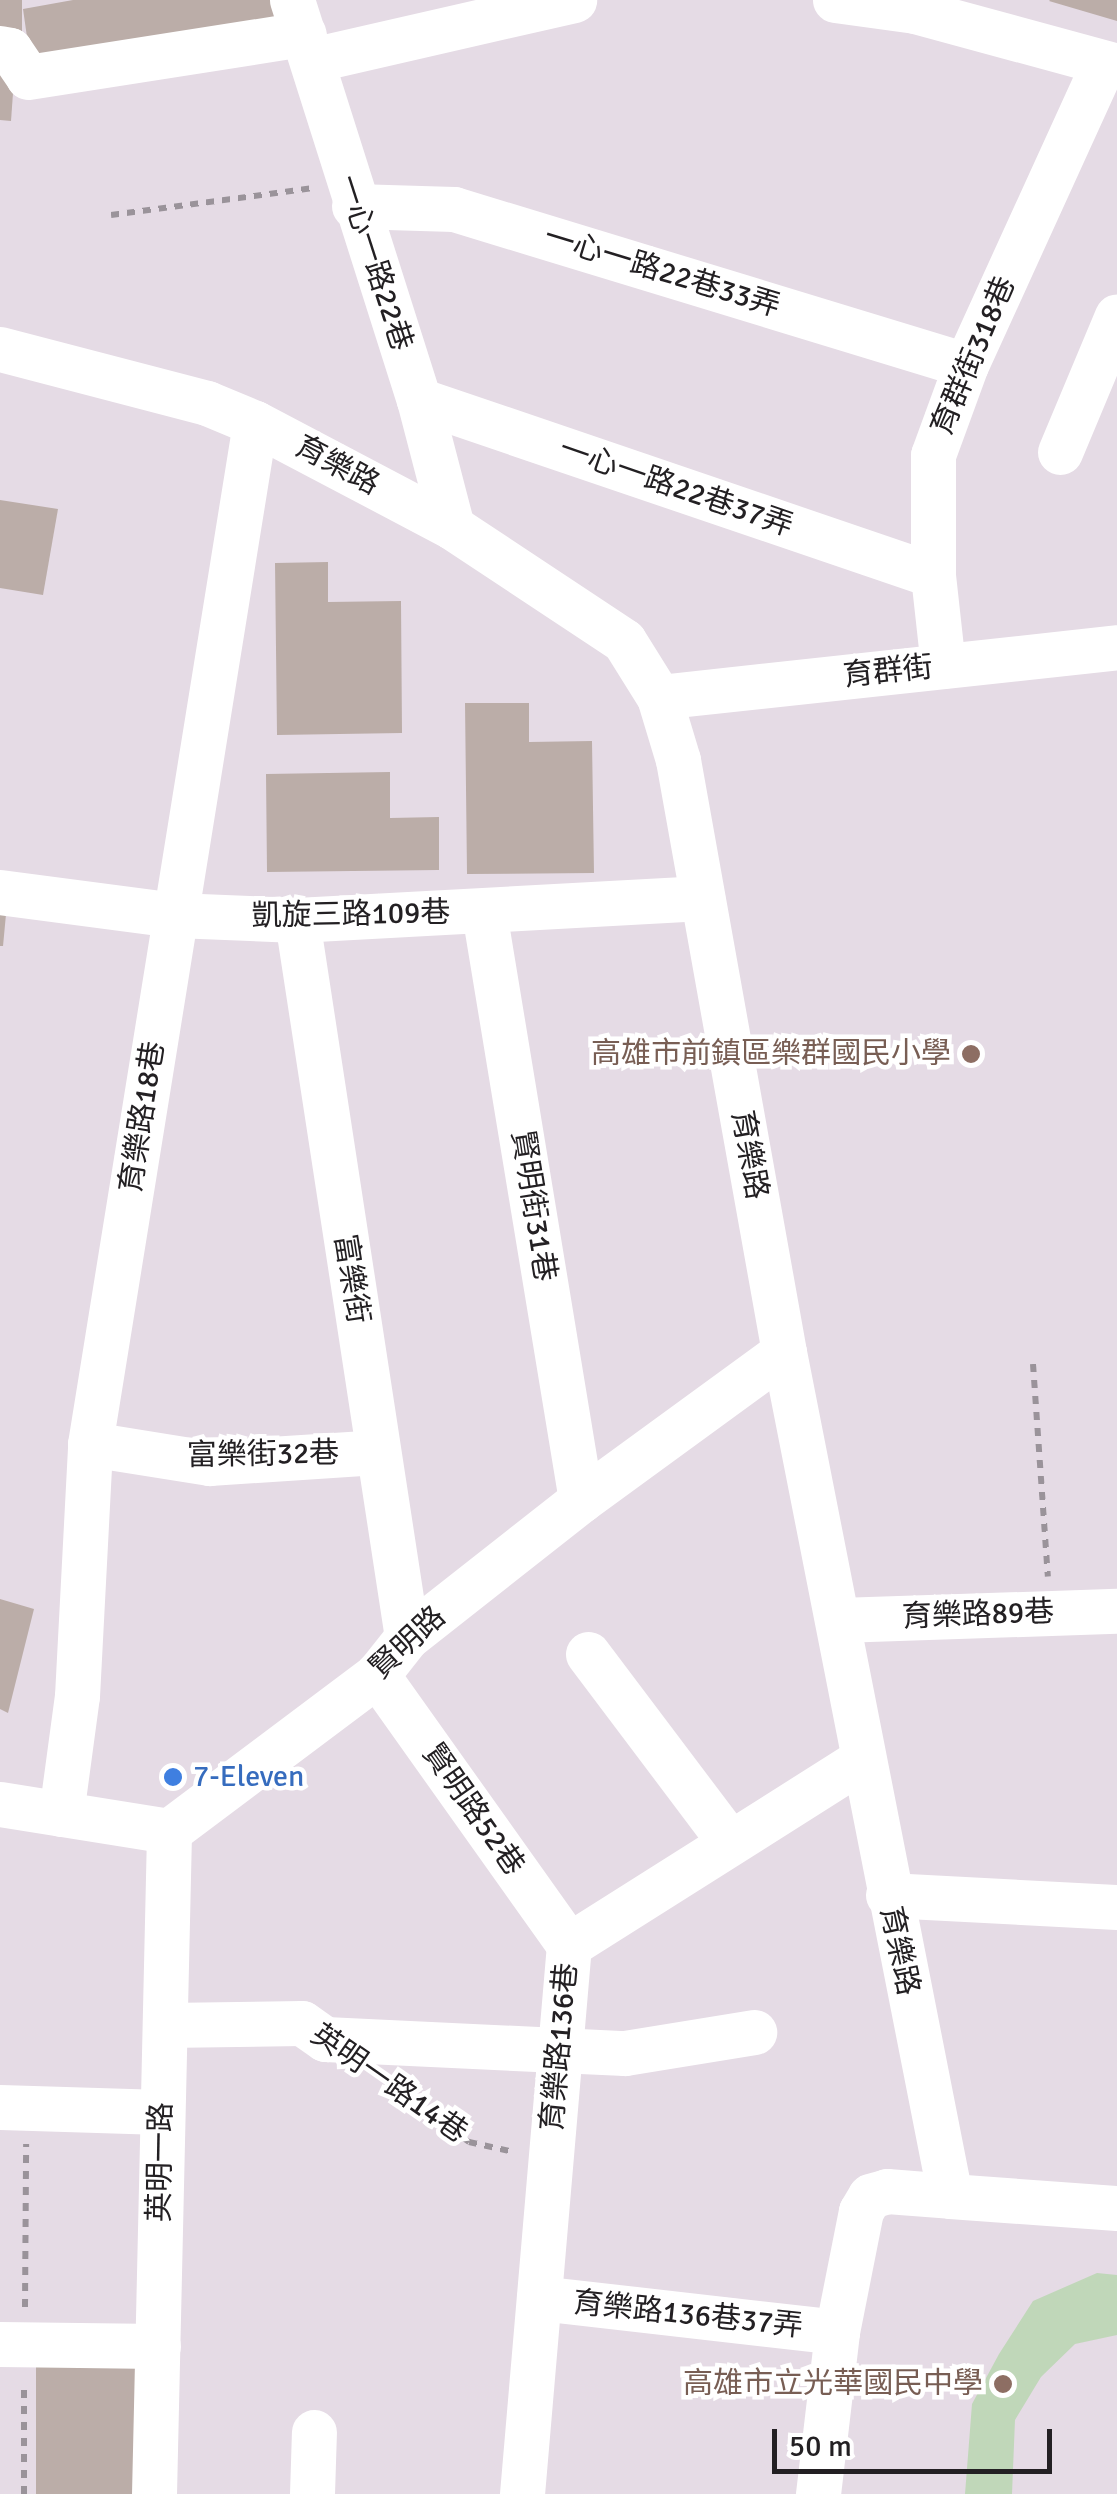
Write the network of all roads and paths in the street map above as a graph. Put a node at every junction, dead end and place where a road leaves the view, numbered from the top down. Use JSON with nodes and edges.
{"nodes":[{"id":1,"x":574,"y":0,"type":"edge"},
{"id":2,"x":835,"y":0,"type":"edge"},
{"id":3,"x":427,"y":15,"type":"edge"},
{"id":4,"x":303,"y":31,"type":"edge"},
{"id":5,"x":0,"y":48,"type":"edge"},
{"id":6,"x":1110,"y":65,"type":"edge"},
{"id":7,"x":351,"y":195,"type":"junction"},
{"id":8,"x":110,"y":215,"type":"dead end"},
{"id":9,"x":1117,"y":316,"type":"edge"},
{"id":10,"x":0,"y":350,"type":"edge"},
{"id":11,"x":966,"y":366,"type":"junction"},
{"id":12,"x":419,"y":400,"type":"junction"},
{"id":13,"x":255,"y":423,"type":"junction"},
{"id":14,"x":1060,"y":452,"type":"dead end"},
{"id":15,"x":452,"y":527,"type":"junction"},
{"id":16,"x":932,"y":575,"type":"junction"},
{"id":17,"x":1117,"y":647,"type":"edge"},
{"id":18,"x":944,"y":666,"type":"junction"},
{"id":19,"x":659,"y":697,"type":"junction"},
{"id":20,"x":0,"y":892,"type":"edge"},
{"id":21,"x":702,"y":898,"type":"junction"},
{"id":22,"x":484,"y":912,"type":"junction"},
{"id":23,"x":176,"y":916,"type":"junction"},
{"id":24,"x":297,"y":920,"type":"junction"},
{"id":25,"x":784,"y":1352,"type":"junction"},
{"id":26,"x":1033,"y":1364,"type":"dead end"},
{"id":27,"x":90,"y":1444,"type":"junction"},
{"id":28,"x":377,"y":1452,"type":"junction"},
{"id":29,"x":581,"y":1500,"type":"junction"},
{"id":30,"x":1117,"y":1611,"type":"edge"},
{"id":31,"x":1050,"y":1612,"type":"junction"},
{"id":32,"x":839,"y":1620,"type":"junction"},
{"id":33,"x":408,"y":1637,"type":"junction"},
{"id":34,"x":588,"y":1654,"type":"dead end"},
{"id":35,"x":377,"y":1675,"type":"junction"},
{"id":36,"x":862,"y":1760,"type":"junction"},
{"id":37,"x":0,"y":1804,"type":"edge"},
{"id":38,"x":61,"y":1814,"type":"junction"},
{"id":39,"x":169,"y":1831,"type":"junction"},
{"id":40,"x":728,"y":1841,"type":"junction"},
{"id":41,"x":888,"y":1895,"type":"junction"},
{"id":42,"x":1117,"y":1907,"type":"edge"},
{"id":43,"x":569,"y":1944,"type":"junction"},
{"id":44,"x":165,"y":2025,"type":"junction"},
{"id":45,"x":754,"y":2032,"type":"dead end"},
{"id":46,"x":324,"y":2039,"type":"junction"},
{"id":47,"x":560,"y":2048,"type":"junction"},
{"id":48,"x":13,"y":2107,"type":"edge"},
{"id":49,"x":162,"y":2112,"type":"junction"},
{"id":50,"x":550,"y":2160,"type":"junction"},
{"id":51,"x":950,"y":2196,"type":"junction"},
{"id":52,"x":1117,"y":2208,"type":"edge"},
{"id":53,"x":539,"y":2298,"type":"junction"},
{"id":54,"x":837,"y":2332,"type":"junction"},
{"id":55,"x":12,"y":2344,"type":"edge"},
{"id":56,"x":158,"y":2346,"type":"junction"},
{"id":57,"x":314,"y":2432,"type":"dead end"},
{"id":58,"x":24,"y":2494,"type":"edge"},
{"id":59,"x":154,"y":2494,"type":"edge"},
{"id":60,"x":312,"y":2494,"type":"edge"},
{"id":61,"x":522,"y":2494,"type":"edge"},
{"id":62,"x":818,"y":2494,"type":"edge"}],
"edges":[{"from":1,"to":3,"type":"street"},
{"from":2,"to":6,"type":"street"},
{"from":3,"to":4,"type":"street"},
{"from":4,"to":5,"type":"street"},
{"from":4,"to":7,"type":"street","name":"一心一路22巷"},
{"from":6,"to":11,"type":"street","name":"育群街318巷"},
{"from":7,"to":8,"type":"path"},
{"from":7,"to":11,"type":"street","name":"一心一路22巷33弄"},
{"from":7,"to":12,"type":"street","name":"一心一路22巷"},
{"from":9,"to":14,"type":"street"},
{"from":10,"to":13,"type":"street","name":"育樂路"},
{"from":11,"to":16,"type":"street","name":"育群街318巷"},
{"from":12,"to":15,"type":"street","name":"一心一路22巷"},
{"from":12,"to":16,"type":"street","name":"一心一路22巷37弄"},
{"from":13,"to":15,"type":"street","name":"育樂路"},
{"from":13,"to":23,"type":"street","name":"育樂路18巷"},
{"from":15,"to":19,"type":"street","name":"育樂路"},
{"from":16,"to":18,"type":"street","name":"育群街318巷"},
{"from":17,"to":18,"type":"street","name":"育群街"},
{"from":18,"to":19,"type":"street","name":"育群街"},
{"from":19,"to":21,"type":"street","name":"育樂路"},
{"from":20,"to":23,"type":"street","name":"凱旋三路109巷"},
{"from":21,"to":22,"type":"street","name":"凱旋三路109巷"},
{"from":21,"to":25,"type":"street","name":"育樂路"},
{"from":22,"to":24,"type":"street","name":"凱旋三路109巷"},
{"from":22,"to":29,"type":"street","name":"賢明街31巷"},
{"from":23,"to":24,"type":"street","name":"凱旋三路109巷"},
{"from":23,"to":27,"type":"street","name":"育樂路18巷"},
{"from":24,"to":28,"type":"street","name":"富樂街"},
{"from":25,"to":29,"type":"street","name":"賢明路"},
{"from":25,"to":32,"type":"street","name":"育樂路"},
{"from":26,"to":31,"type":"path"},
{"from":27,"to":28,"type":"street","name":"富樂街32巷"},
{"from":27,"to":38,"type":"street","name":"育樂路18巷"},
{"from":28,"to":33,"type":"street","name":"富樂街"},
{"from":29,"to":33,"type":"street","name":"賢明路"},
{"from":30,"to":31,"type":"street","name":"育樂路89巷"},
{"from":31,"to":32,"type":"street","name":"育樂路89巷"},
{"from":32,"to":36,"type":"street","name":"育樂路"},
{"from":33,"to":35,"type":"street","name":"賢明路"},
{"from":34,"to":40,"type":"street"},
{"from":35,"to":39,"type":"street","name":"賢明路"},
{"from":35,"to":43,"type":"street","name":"賢明路52巷"},
{"from":36,"to":40,"type":"street","name":"育樂路136巷"},
{"from":36,"to":41,"type":"street","name":"育樂路"},
{"from":37,"to":38,"type":"street"},
{"from":38,"to":39,"type":"street"},
{"from":39,"to":44,"type":"street","name":"英明一路"},
{"from":40,"to":43,"type":"street","name":"育樂路136巷"},
{"from":41,"to":42,"type":"street"},
{"from":41,"to":51,"type":"street","name":"育樂路"},
{"from":43,"to":47,"type":"street","name":"育樂路136巷"},
{"from":44,"to":46,"type":"street","name":"英明一路14巷"},
{"from":44,"to":49,"type":"street","name":"英明一路"},
{"from":45,"to":47,"type":"street"},
{"from":46,"to":47,"type":"street"},
{"from":46,"to":50,"type":"path","name":"英明一路14巷"},
{"from":47,"to":50,"type":"street","name":"育樂路136巷"},
{"from":48,"to":49,"type":"street"},
{"from":48,"to":55,"type":"path"},
{"from":49,"to":56,"type":"street","name":"英明一路"},
{"from":50,"to":53,"type":"street","name":"育樂路136巷"},
{"from":51,"to":52,"type":"street"},
{"from":51,"to":54,"type":"street"},
{"from":53,"to":54,"type":"street","name":"育樂路136巷37弄"},
{"from":53,"to":61,"type":"street","name":"育樂路136巷"},
{"from":54,"to":62,"type":"street"},
{"from":55,"to":56,"type":"street"},
{"from":55,"to":58,"type":"path"},
{"from":56,"to":59,"type":"street","name":"英明一路"},
{"from":57,"to":60,"type":"street"}]}
